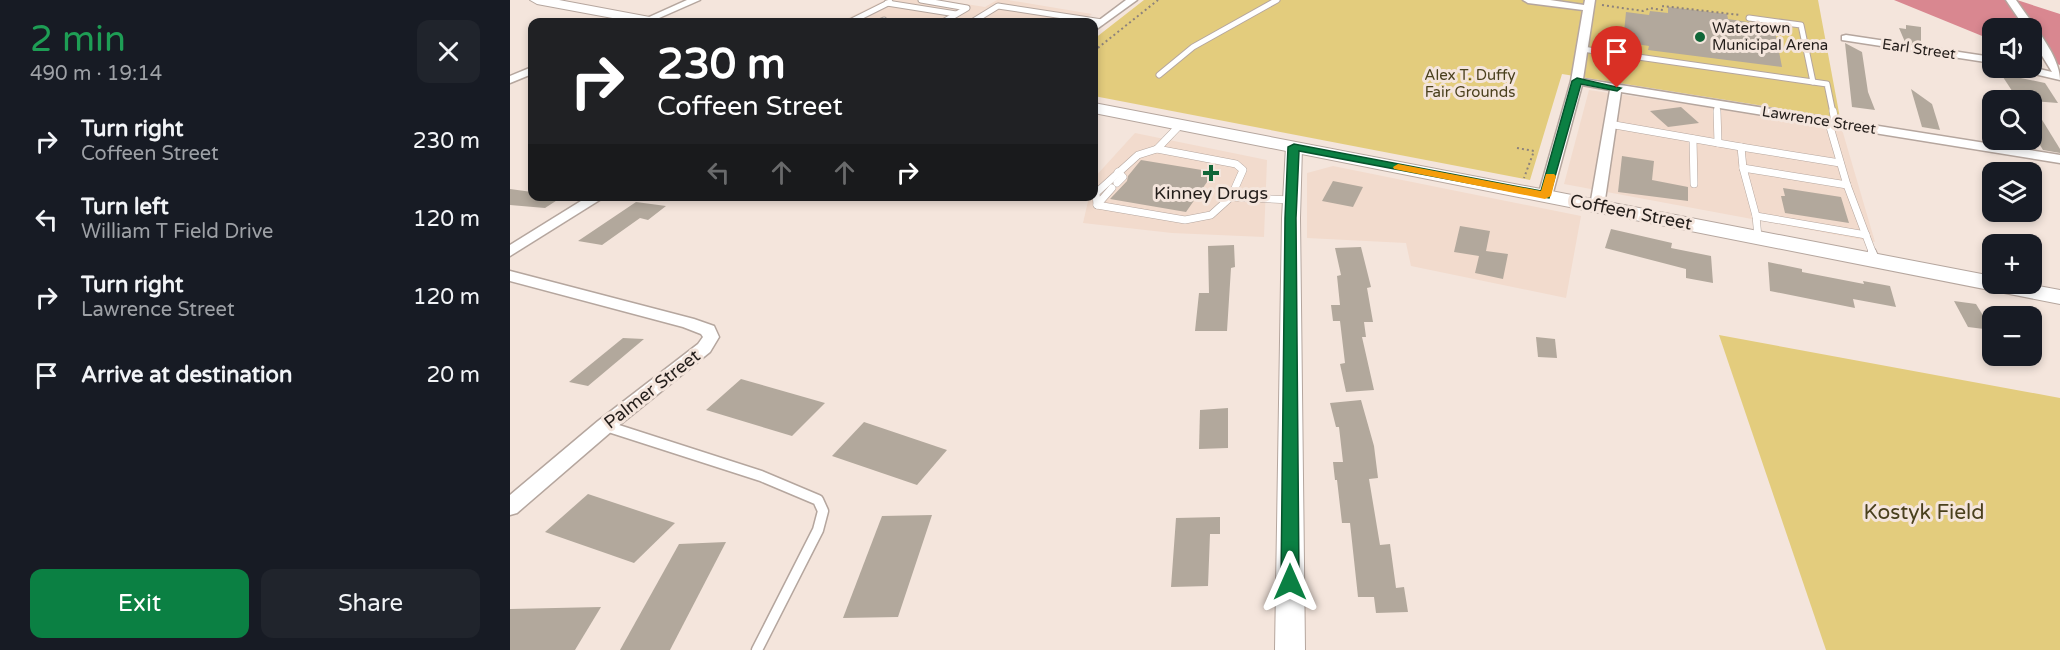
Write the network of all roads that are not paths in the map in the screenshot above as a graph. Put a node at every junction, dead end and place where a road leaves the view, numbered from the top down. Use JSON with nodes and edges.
{"nodes":[{"id":1,"x":538,"y":0,"type":"edge"},
{"id":2,"x":695,"y":0,"type":"edge"},
{"id":3,"x":893,"y":0,"type":"edge"},
{"id":4,"x":921,"y":0,"type":"edge"},
{"id":5,"x":1131,"y":0,"type":"edge"},
{"id":6,"x":1277,"y":0,"type":"edge"},
{"id":7,"x":1528,"y":0,"type":"edge"},
{"id":8,"x":2011,"y":0,"type":"edge"},
{"id":9,"x":887,"y":3,"type":"junction"},
{"id":10,"x":1589,"y":3,"type":"edge"},
{"id":11,"x":908,"y":7,"type":"junction"},
{"id":12,"x":936,"y":11,"type":"junction"},
{"id":13,"x":899,"y":12,"type":"dead end"},
{"id":14,"x":956,"y":14,"type":"junction"},
{"id":15,"x":1058,"y":15,"type":"junction"},
{"id":16,"x":928,"y":16,"type":"dead end"},
{"id":17,"x":628,"y":18,"type":"edge"},
{"id":18,"x":657,"y":18,"type":"edge"},
{"id":19,"x":858,"y":18,"type":"edge"},
{"id":20,"x":950,"y":18,"type":"edge"},
{"id":21,"x":979,"y":18,"type":"edge"},
{"id":22,"x":1054,"y":18,"type":"edge"},
{"id":23,"x":1070,"y":18,"type":"edge"},
{"id":24,"x":1749,"y":18,"type":"road end"},
{"id":25,"x":2023,"y":18,"type":"edge"},
{"id":26,"x":1098,"y":25,"type":"edge"},
{"id":27,"x":1846,"y":38,"type":"dead end"},
{"id":28,"x":2042,"y":48,"type":"edge"},
{"id":29,"x":1582,"y":49,"type":"junction"},
{"id":30,"x":1982,"y":58,"type":"edge"},
{"id":31,"x":528,"y":72,"type":"edge"},
{"id":32,"x":2042,"y":72,"type":"edge"},
{"id":33,"x":1159,"y":75,"type":"dead end"},
{"id":34,"x":2059,"y":75,"type":"edge"},
{"id":35,"x":510,"y":80,"type":"edge"},
{"id":36,"x":1577,"y":81,"type":"junction"},
{"id":37,"x":1813,"y":82,"type":"junction"},
{"id":38,"x":1617,"y":88,"type":"junction"},
{"id":39,"x":1717,"y":104,"type":"junction"},
{"id":40,"x":1098,"y":109,"type":"edge"},
{"id":41,"x":1835,"y":122,"type":"junction"},
{"id":42,"x":1609,"y":124,"type":"junction"},
{"id":43,"x":1180,"y":125,"type":"junction"},
{"id":44,"x":1693,"y":139,"type":"junction"},
{"id":45,"x":1718,"y":143,"type":"junction"},
{"id":46,"x":1294,"y":147,"type":"junction"},
{"id":47,"x":1741,"y":147,"type":"junction"},
{"id":48,"x":1157,"y":149,"type":"junction"},
{"id":49,"x":2060,"y":159,"type":"edge"},
{"id":50,"x":1840,"y":163,"type":"junction"},
{"id":51,"x":1743,"y":168,"type":"junction"},
{"id":52,"x":1119,"y":172,"type":"junction"},
{"id":53,"x":1694,"y":184,"type":"dead end"},
{"id":54,"x":1847,"y":185,"type":"junction"},
{"id":55,"x":1114,"y":186,"type":"joint"},
{"id":56,"x":1098,"y":190,"type":"edge"},
{"id":57,"x":1545,"y":196,"type":"junction"},
{"id":58,"x":1231,"y":197,"type":"junction"},
{"id":59,"x":1291,"y":200,"type":"junction"},
{"id":60,"x":591,"y":201,"type":"edge"},
{"id":61,"x":1096,"y":201,"type":"edge"},
{"id":62,"x":1096,"y":205,"type":"junction"},
{"id":63,"x":1597,"y":206,"type":"junction"},
{"id":64,"x":1756,"y":216,"type":"junction"},
{"id":65,"x":1866,"y":235,"type":"junction"},
{"id":66,"x":1758,"y":237,"type":"junction"},
{"id":67,"x":510,"y":251,"type":"edge"},
{"id":68,"x":1875,"y":260,"type":"junction"},
{"id":69,"x":510,"y":276,"type":"edge"},
{"id":70,"x":1982,"y":281,"type":"edge"},
{"id":71,"x":2042,"y":293,"type":"edge"},
{"id":72,"x":2060,"y":297,"type":"edge"},
{"id":73,"x":605,"y":426,"type":"junction"},
{"id":74,"x":510,"y":507,"type":"edge"},
{"id":75,"x":757,"y":650,"type":"edge"},
{"id":76,"x":1290,"y":650,"type":"edge"}],
"edges":[{"from":1,"to":17,"type":"main road"},
{"from":2,"to":18,"type":"street"},
{"from":3,"to":9,"type":"lane"},
{"from":4,"to":14,"type":"lane"},
{"from":5,"to":26,"type":"street"},
{"from":6,"to":33,"type":"lane"},
{"from":7,"to":10,"type":"street"},
{"from":8,"to":25,"type":"street"},
{"from":9,"to":11,"type":"lane"},
{"from":9,"to":19,"type":"lane"},
{"from":10,"to":29,"type":"street"},
{"from":11,"to":12,"type":"lane"},
{"from":11,"to":13,"type":"lane"},
{"from":12,"to":14,"type":"lane"},
{"from":12,"to":16,"type":"lane"},
{"from":14,"to":20,"type":"lane"},
{"from":15,"to":21,"type":"lane"},
{"from":15,"to":22,"type":"lane"},
{"from":15,"to":23,"type":"lane"},
{"from":24,"to":37,"type":"lane"},
{"from":27,"to":30,"type":"street","name":"Earl Street"},
{"from":28,"to":34,"type":"street"},
{"from":29,"to":36,"type":"street"},
{"from":29,"to":37,"type":"lane"},
{"from":31,"to":35,"type":"street"},
{"from":32,"to":34,"type":"street"},
{"from":36,"to":38,"type":"street","name":"Lawrence Street"},
{"from":36,"to":57,"type":"street"},
{"from":37,"to":41,"type":"lane"},
{"from":38,"to":39,"type":"street","name":"Lawrence Street"},
{"from":38,"to":42,"type":"street"},
{"from":39,"to":41,"type":"street","name":"Lawrence Street"},
{"from":39,"to":45,"type":"lane"},
{"from":40,"to":43,"type":"main road","name":"Coffeen Street"},
{"from":41,"to":49,"type":"street","name":"Lawrence Street"},
{"from":41,"to":50,"type":"lane"},
{"from":42,"to":44,"type":"lane"},
{"from":42,"to":63,"type":"street"},
{"from":43,"to":46,"type":"main road","name":"Coffeen Street"},
{"from":43,"to":48,"type":"lane"},
{"from":44,"to":45,"type":"lane"},
{"from":44,"to":53,"type":"lane"},
{"from":45,"to":47,"type":"lane"},
{"from":46,"to":57,"type":"main road","name":"Coffeen Street"},
{"from":46,"to":59,"type":"street"},
{"from":47,"to":50,"type":"lane"},
{"from":47,"to":51,"type":"lane"},
{"from":48,"to":52,"type":"lane"},
{"from":48,"to":58,"type":"lane"},
{"from":50,"to":54,"type":"lane"},
{"from":51,"to":54,"type":"lane"},
{"from":51,"to":64,"type":"lane"},
{"from":52,"to":55,"type":"lane"},
{"from":52,"to":56,"type":"lane"},
{"from":54,"to":65,"type":"lane"},
{"from":55,"to":62,"type":"lane"},
{"from":57,"to":63,"type":"main road","name":"Coffeen Street"},
{"from":58,"to":59,"type":"lane"},
{"from":58,"to":62,"type":"lane"},
{"from":59,"to":76,"type":"street"},
{"from":60,"to":67,"type":"street"},
{"from":61,"to":62,"type":"lane"},
{"from":63,"to":66,"type":"main road","name":"Coffeen Street"},
{"from":64,"to":65,"type":"lane"},
{"from":64,"to":66,"type":"lane"},
{"from":65,"to":68,"type":"lane"},
{"from":66,"to":68,"type":"main road","name":"Coffeen Street"},
{"from":68,"to":70,"type":"main road","name":"Coffeen Street"},
{"from":69,"to":73,"type":"street","name":"Palmer Street"},
{"from":71,"to":72,"type":"main road","name":"Coffeen Street"},
{"from":73,"to":74,"type":"street","name":"Palmer Street"},
{"from":73,"to":75,"type":"lane"}]}
